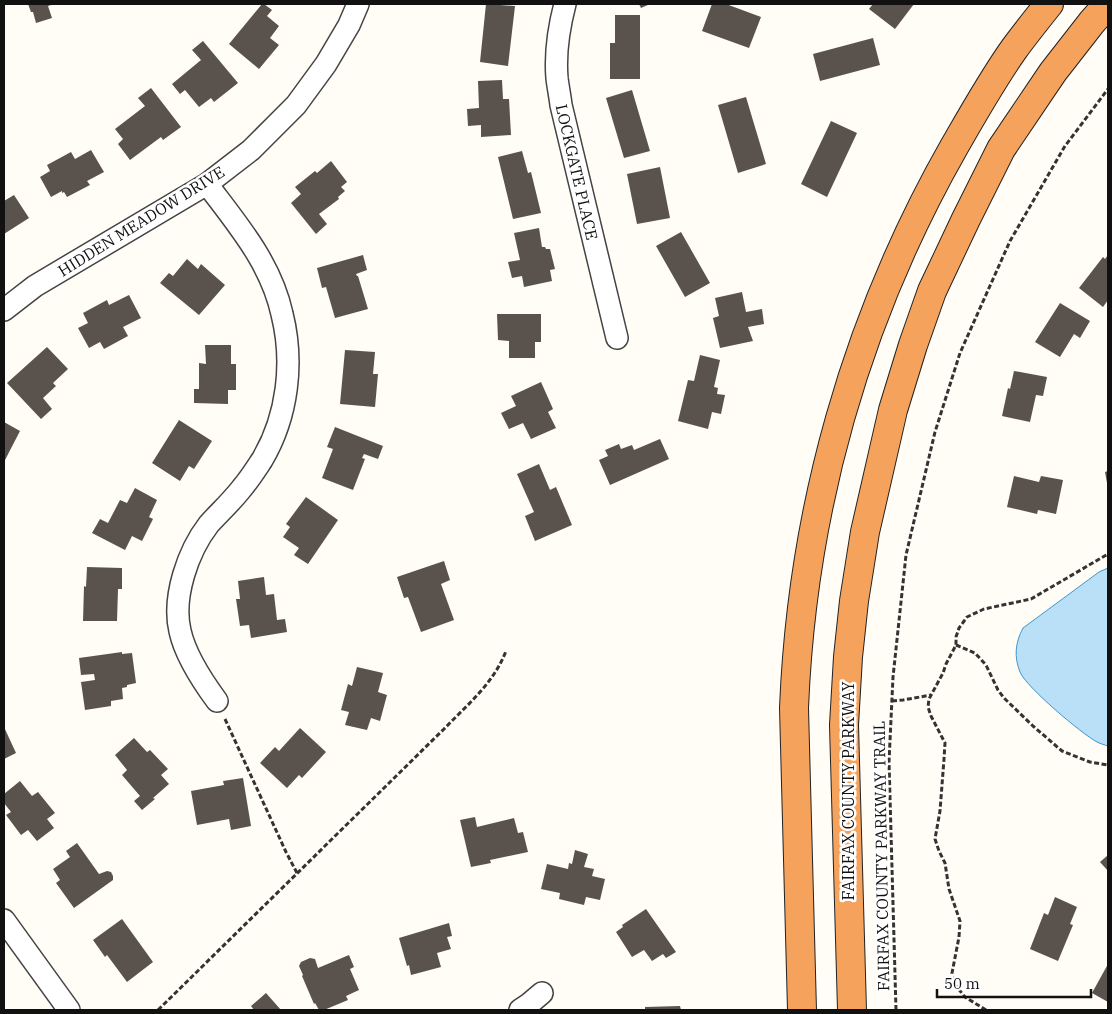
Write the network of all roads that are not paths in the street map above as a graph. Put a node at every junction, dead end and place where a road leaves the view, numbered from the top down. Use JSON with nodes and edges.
{"nodes":[{"id":1,"x":358,"y":4,"type":"edge"},
{"id":2,"x":565,"y":4,"type":"edge"},
{"id":3,"x":1049,"y":4,"type":"edge"},
{"id":4,"x":1108,"y":4,"type":"edge"},
{"id":5,"x":207,"y":184,"type":"junction"},
{"id":6,"x":4,"y":310,"type":"edge"},
{"id":7,"x":617,"y":338,"type":"dead end"},
{"id":8,"x":216,"y":701,"type":"road end"},
{"id":9,"x":6,"y":928,"type":"edge"},
{"id":10,"x":542,"y":993,"type":"dead end"},
{"id":11,"x":68,"y":1010,"type":"edge"},
{"id":12,"x":520,"y":1010,"type":"edge"},
{"id":13,"x":802,"y":1010,"type":"edge"},
{"id":14,"x":852,"y":1010,"type":"edge"}],
"edges":[{"from":1,"to":5,"type":"street","name":"HIDDEN MEADOW DRIVE"},
{"from":2,"to":7,"type":"street","name":"LOCKGATE PLACE"},
{"from":3,"to":13,"type":"highway"},
{"from":4,"to":14,"type":"highway","name":"FAIRFAX COUNTY PARKWAY"},
{"from":5,"to":6,"type":"street","name":"HIDDEN MEADOW DRIVE"},
{"from":5,"to":8,"type":"street"},
{"from":9,"to":11,"type":"street"},
{"from":10,"to":12,"type":"street"}]}
